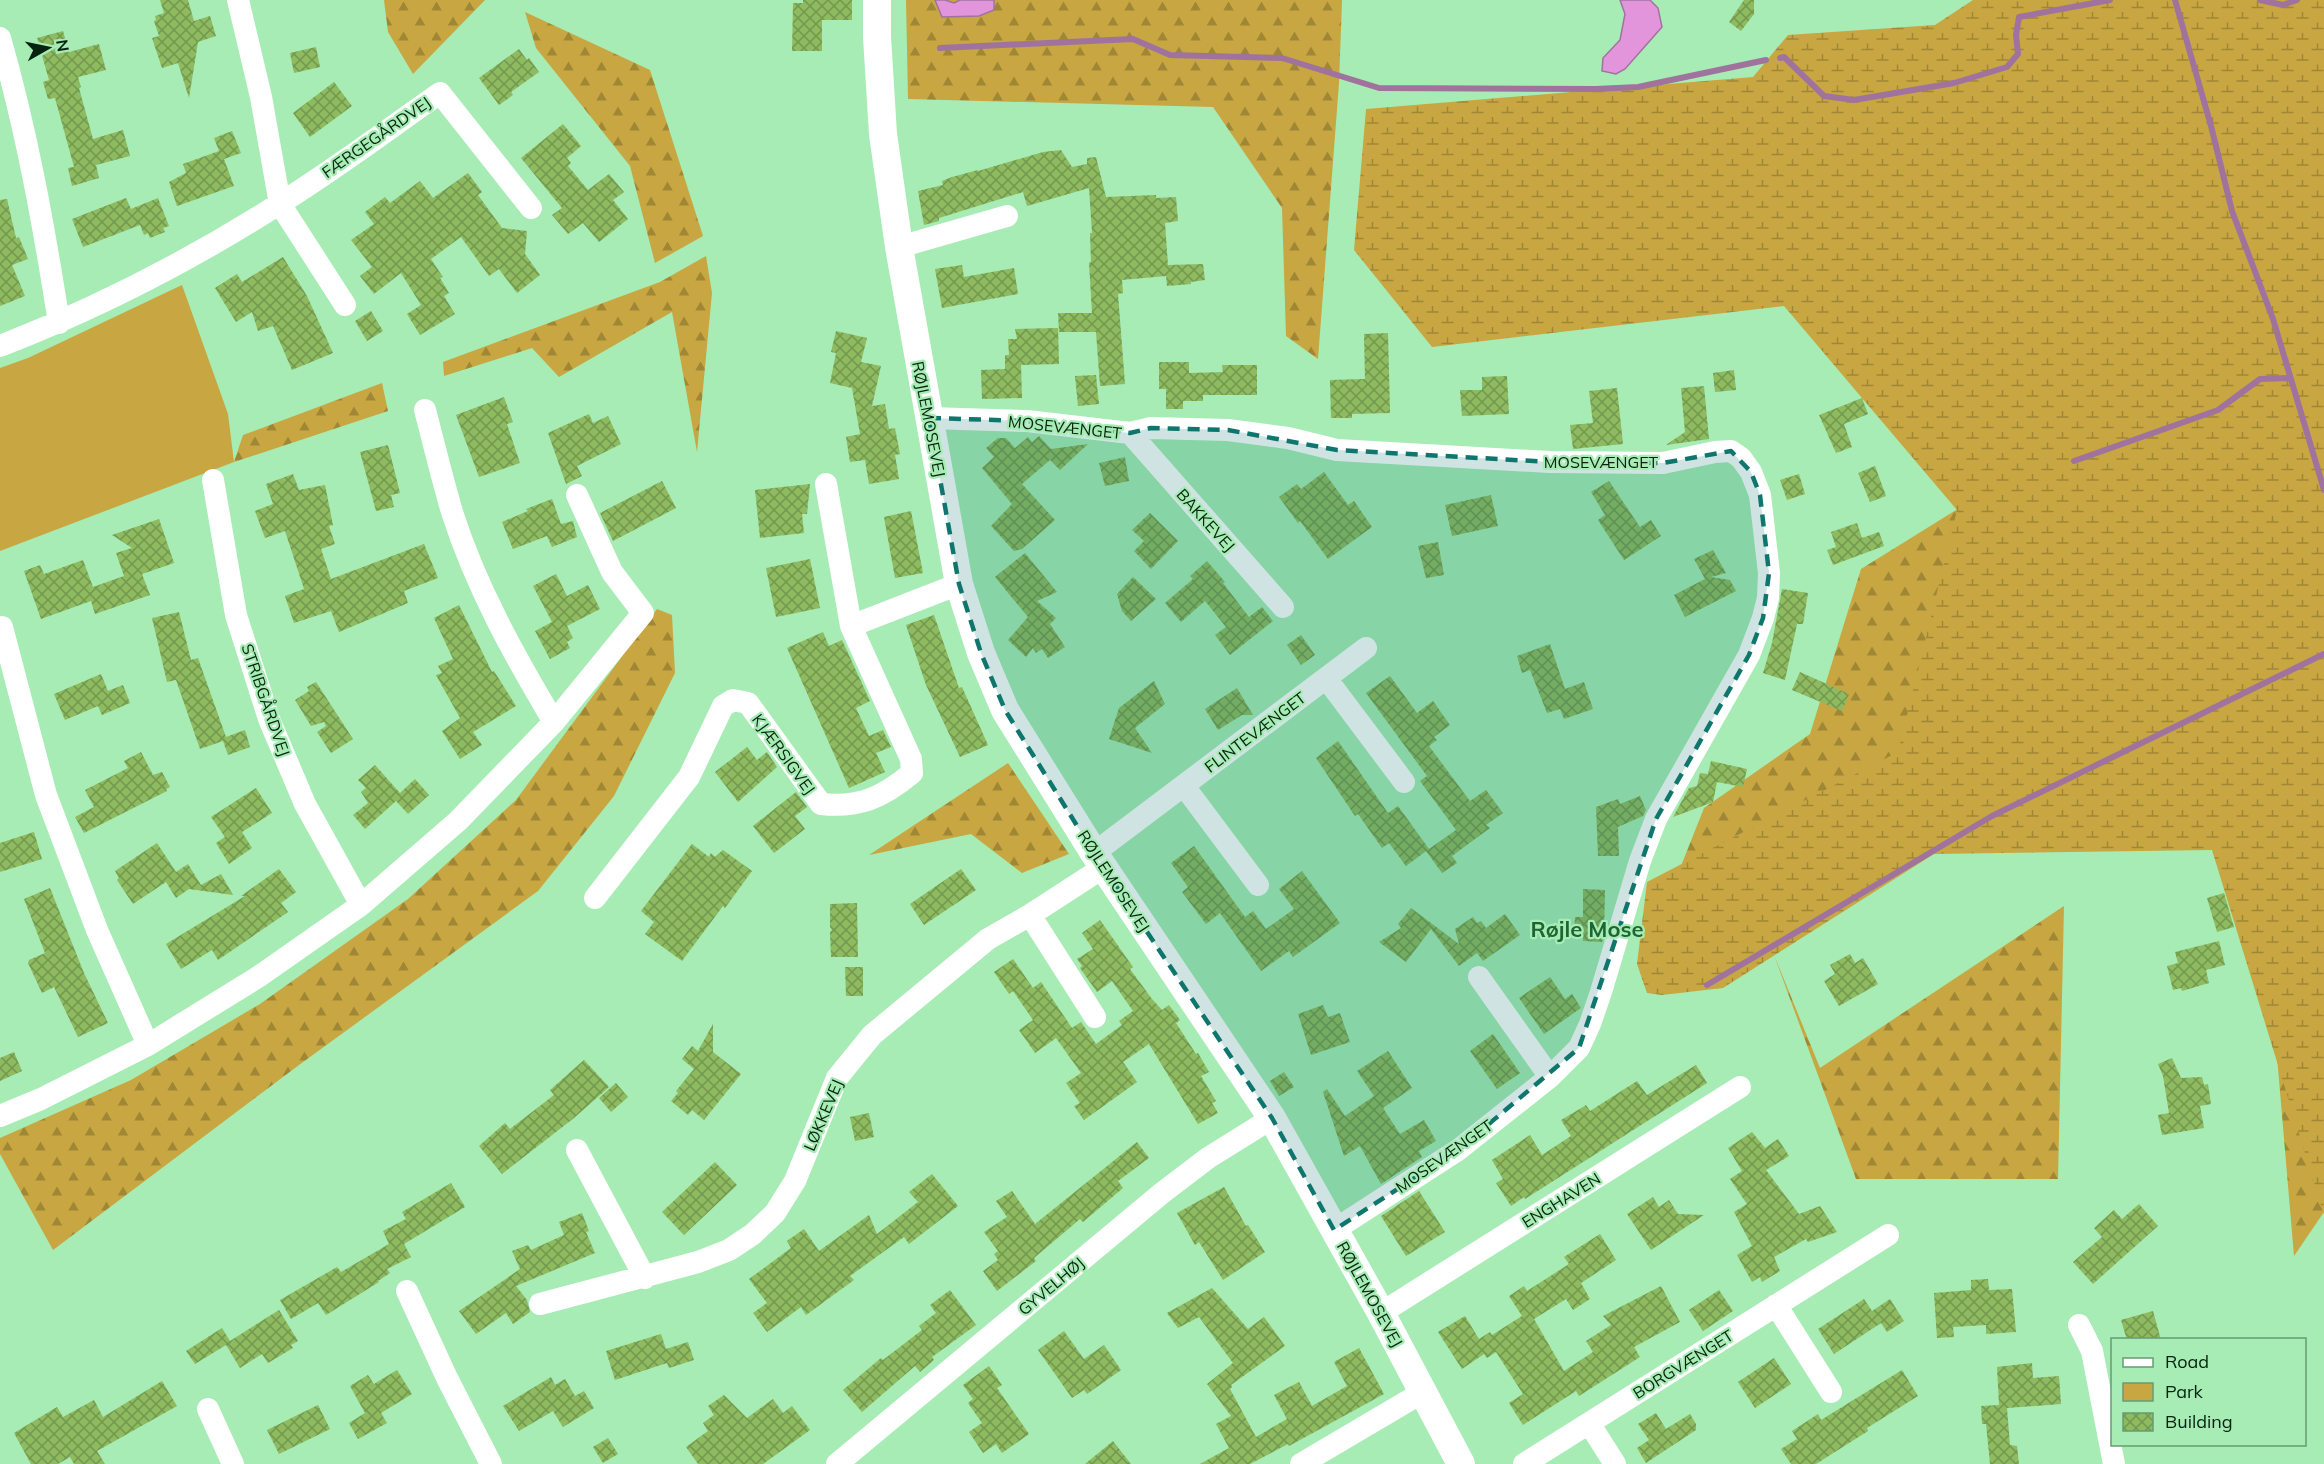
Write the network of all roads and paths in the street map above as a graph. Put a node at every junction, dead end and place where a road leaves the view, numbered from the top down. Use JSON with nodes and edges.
{"nodes":[{"id":1,"x":238,"y":0,"type":"edge"},
{"id":2,"x":877,"y":0,"type":"edge"},
{"id":3,"x":0,"y":38,"type":"edge"},
{"id":4,"x":280,"y":204,"type":"junction"},
{"id":5,"x":531,"y":208,"type":"dead end"},
{"id":6,"x":1006,"y":216,"type":"dead end"},
{"id":7,"x":899,"y":247,"type":"junction"},
{"id":8,"x":345,"y":305,"type":"dead end"},
{"id":9,"x":58,"y":323,"type":"junction"},
{"id":10,"x":0,"y":346,"type":"edge"},
{"id":11,"x":425,"y":410,"type":"dead end"},
{"id":12,"x":929,"y":418,"type":"junction"},
{"id":13,"x":1130,"y":433,"type":"junction"},
{"id":14,"x":213,"y":480,"type":"dead end"},
{"id":15,"x":826,"y":484,"type":"dead end"},
{"id":16,"x":577,"y":495,"type":"dead end"},
{"id":17,"x":959,"y":584,"type":"junction"},
{"id":18,"x":1283,"y":607,"type":"dead end"},
{"id":19,"x":850,"y":626,"type":"junction"},
{"id":20,"x":2,"y":627,"type":"dead end"},
{"id":21,"x":1366,"y":648,"type":"dead end"},
{"id":22,"x":1326,"y":678,"type":"junction"},
{"id":23,"x":554,"y":722,"type":"junction"},
{"id":24,"x":1404,"y":782,"type":"dead end"},
{"id":25,"x":1184,"y":786,"type":"junction"},
{"id":26,"x":1099,"y":860,"type":"junction"},
{"id":27,"x":1258,"y":885,"type":"dead end"},
{"id":28,"x":595,"y":898,"type":"dead end"},
{"id":29,"x":361,"y":905,"type":"junction"},
{"id":30,"x":1030,"y":915,"type":"junction"},
{"id":31,"x":1479,"y":977,"type":"dead end"},
{"id":32,"x":1095,"y":1017,"type":"dead end"},
{"id":33,"x":148,"y":1045,"type":"junction"},
{"id":34,"x":1550,"y":1077,"type":"junction"},
{"id":35,"x":1740,"y":1087,"type":"dead end"},
{"id":36,"x":0,"y":1116,"type":"edge"},
{"id":37,"x":1272,"y":1118,"type":"junction"},
{"id":38,"x":577,"y":1150,"type":"dead end"},
{"id":39,"x":1334,"y":1230,"type":"junction"},
{"id":40,"x":1888,"y":1235,"type":"dead end"},
{"id":41,"x":645,"y":1278,"type":"junction"},
{"id":42,"x":407,"y":1291,"type":"dead end"},
{"id":43,"x":540,"y":1304,"type":"dead end"},
{"id":44,"x":1776,"y":1305,"type":"junction"},
{"id":45,"x":1381,"y":1313,"type":"junction"},
{"id":46,"x":2079,"y":1325,"type":"dead end"},
{"id":47,"x":1423,"y":1392,"type":"junction"},
{"id":48,"x":1831,"y":1392,"type":"dead end"},
{"id":49,"x":208,"y":1409,"type":"dead end"},
{"id":50,"x":1589,"y":1423,"type":"junction"},
{"id":51,"x":233,"y":1464,"type":"edge"},
{"id":52,"x":491,"y":1464,"type":"edge"},
{"id":53,"x":837,"y":1464,"type":"edge"},
{"id":54,"x":1301,"y":1464,"type":"edge"},
{"id":55,"x":1461,"y":1464,"type":"edge"},
{"id":56,"x":1524,"y":1464,"type":"edge"},
{"id":57,"x":1615,"y":1464,"type":"edge"},
{"id":58,"x":2114,"y":1464,"type":"edge"}],
"edges":[{"from":1,"to":4,"type":"street"},
{"from":2,"to":7,"type":"street","name":"RØJLEMOSEVEJ"},
{"from":3,"to":9,"type":"street"},
{"from":4,"to":5,"type":"street","name":"FÆRGEGÅRDVEJ"},
{"from":4,"to":8,"type":"street"},
{"from":4,"to":9,"type":"street","name":"FÆRGEGÅRDVEJ"},
{"from":6,"to":7,"type":"street"},
{"from":7,"to":12,"type":"street","name":"RØJLEMOSEVEJ"},
{"from":9,"to":10,"type":"street","name":"FÆRGEGÅRDVEJ"},
{"from":11,"to":23,"type":"street"},
{"from":12,"to":13,"type":"street","name":"MOSEVÆNGET"},
{"from":12,"to":17,"type":"street","name":"RØJLEMOSEVEJ"},
{"from":13,"to":18,"type":"street","name":"BAKKEVEJ"},
{"from":13,"to":34,"type":"street","name":"MOSEVÆNGET"},
{"from":14,"to":29,"type":"street","name":"STRIBGÅRDVEJ"},
{"from":15,"to":19,"type":"street","name":"KJÆRSIGVEJ"},
{"from":16,"to":23,"type":"street"},
{"from":17,"to":19,"type":"street"},
{"from":17,"to":26,"type":"street","name":"RØJLEMOSEVEJ"},
{"from":19,"to":28,"type":"street","name":"KJÆRSIGVEJ"},
{"from":20,"to":33,"type":"street"},
{"from":21,"to":22,"type":"street","name":"FLINTEVÆNGET"},
{"from":22,"to":24,"type":"street"},
{"from":22,"to":25,"type":"street","name":"FLINTEVÆNGET"},
{"from":23,"to":29,"type":"street"},
{"from":25,"to":26,"type":"street","name":"FLINTEVÆNGET"},
{"from":25,"to":27,"type":"street"},
{"from":26,"to":30,"type":"street","name":"LØKKEVEJ"},
{"from":26,"to":37,"type":"street","name":"RØJLEMOSEVEJ"},
{"from":29,"to":33,"type":"street"},
{"from":30,"to":32,"type":"street"},
{"from":30,"to":41,"type":"street","name":"LØKKEVEJ"},
{"from":31,"to":34,"type":"street"},
{"from":33,"to":36,"type":"street"},
{"from":34,"to":39,"type":"street","name":"MOSEVÆNGET"},
{"from":35,"to":45,"type":"street","name":"ENGHAVEN"},
{"from":37,"to":39,"type":"street","name":"RØJLEMOSEVEJ"},
{"from":37,"to":53,"type":"street","name":"GYVELHØJ"},
{"from":38,"to":41,"type":"street"},
{"from":39,"to":45,"type":"street","name":"RØJLEMOSEVEJ"},
{"from":40,"to":44,"type":"street","name":"BORGVÆNGET"},
{"from":41,"to":43,"type":"street","name":"LØKKEVEJ"},
{"from":42,"to":52,"type":"street"},
{"from":44,"to":48,"type":"street"},
{"from":44,"to":50,"type":"street","name":"BORGVÆNGET"},
{"from":45,"to":47,"type":"street","name":"RØJLEMOSEVEJ"},
{"from":46,"to":58,"type":"street"},
{"from":47,"to":54,"type":"street"},
{"from":47,"to":55,"type":"street","name":"RØJLEMOSEVEJ"},
{"from":49,"to":51,"type":"street"},
{"from":50,"to":56,"type":"street","name":"BORGVÆNGET"},
{"from":50,"to":57,"type":"street"}]}
